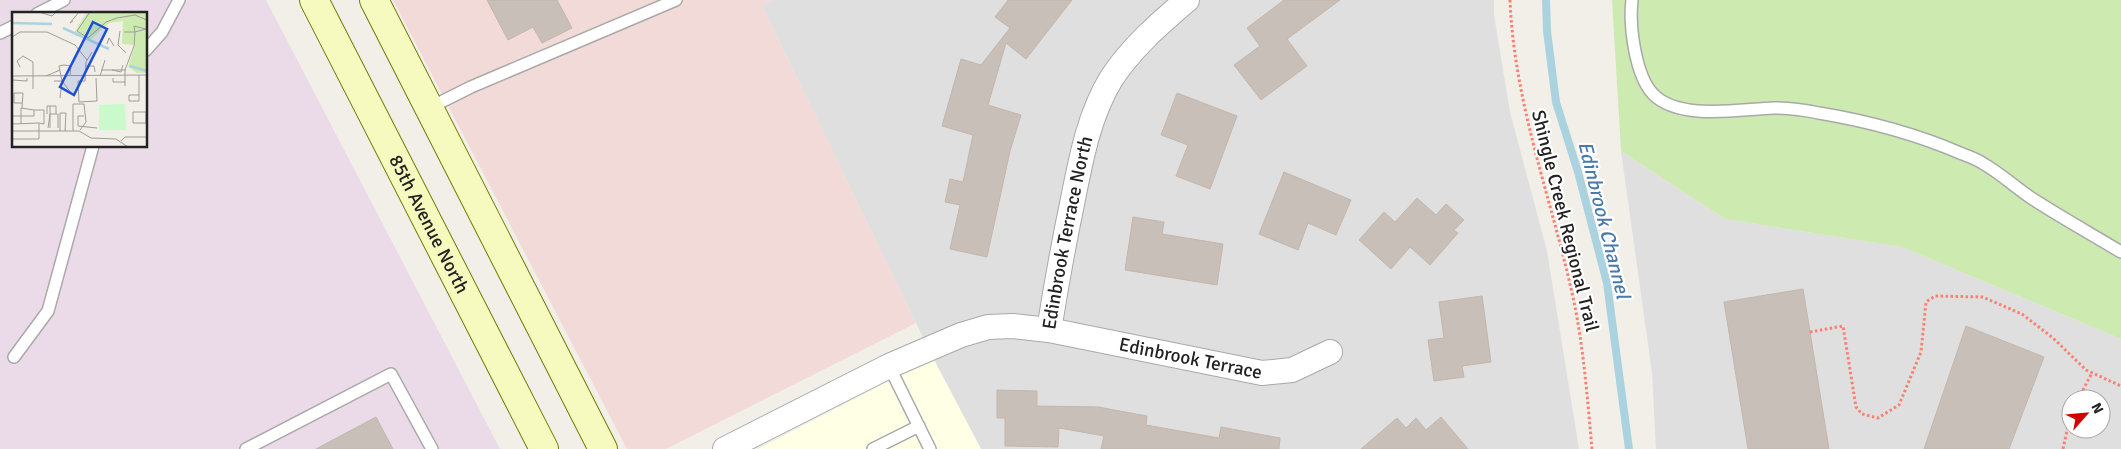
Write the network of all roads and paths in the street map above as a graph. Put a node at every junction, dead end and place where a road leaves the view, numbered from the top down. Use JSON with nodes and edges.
{"nodes":[{"id":1,"x":64,"y":0,"type":"edge"},
{"id":2,"x":178,"y":0,"type":"edge"},
{"id":3,"x":314,"y":0,"type":"edge"},
{"id":4,"x":374,"y":0,"type":"edge"},
{"id":5,"x":676,"y":0,"type":"edge"},
{"id":6,"x":1188,"y":0,"type":"edge"},
{"id":7,"x":1510,"y":0,"type":"edge"},
{"id":8,"x":1632,"y":0,"type":"edge"},
{"id":9,"x":42,"y":12,"type":"edge"},
{"id":10,"x":12,"y":27,"type":"edge"},
{"id":11,"x":0,"y":33,"type":"edge"},
{"id":12,"x":148,"y":48,"type":"edge"},
{"id":13,"x":429,"y":108,"type":"junction"},
{"id":14,"x":93,"y":148,"type":"edge"},
{"id":15,"x":2121,"y":252,"type":"edge"},
{"id":16,"x":1049,"y":330,"type":"junction"},
{"id":17,"x":1810,"y":332,"type":"dead end"},
{"id":18,"x":1330,"y":352,"type":"dead end"},
{"id":19,"x":14,"y":357,"type":"dead end"},
{"id":20,"x":889,"y":366,"type":"junction"},
{"id":21,"x":2092,"y":373,"type":"junction"},
{"id":22,"x":2121,"y":386,"type":"edge"},
{"id":23,"x":2083,"y":389,"type":"edge"},
{"id":24,"x":919,"y":426,"type":"junction"},
{"id":25,"x":246,"y":449,"type":"edge"},
{"id":26,"x":432,"y":449,"type":"edge"},
{"id":27,"x":544,"y":449,"type":"edge"},
{"id":28,"x":603,"y":449,"type":"edge"},
{"id":29,"x":725,"y":449,"type":"edge"},
{"id":30,"x":873,"y":449,"type":"edge"},
{"id":31,"x":930,"y":449,"type":"edge"},
{"id":32,"x":1592,"y":449,"type":"edge"}],
"edges":[{"from":1,"to":9,"type":"lane"},
{"from":2,"to":12,"type":"lane"},
{"from":3,"to":27,"type":"main road","name":"85th Avenue North"},
{"from":4,"to":13,"type":"main road"},
{"from":5,"to":13,"type":"lane"},
{"from":6,"to":16,"type":"street","name":"Edinbrook Terrace North"},
{"from":7,"to":32,"type":"path","name":"Shingle Creek Regional Trail"},
{"from":8,"to":15,"type":"lane"},
{"from":10,"to":11,"type":"lane"},
{"from":13,"to":28,"type":"main road"},
{"from":14,"to":19,"type":"lane"},
{"from":16,"to":18,"type":"street","name":"Edinbrook Terrace"},
{"from":16,"to":20,"type":"street","name":"Edinbrook Terrace North"},
{"from":17,"to":21,"type":"path"},
{"from":20,"to":24,"type":"lane"},
{"from":20,"to":29,"type":"street","name":"Edinbrook Terrace North"},
{"from":21,"to":22,"type":"path"},
{"from":21,"to":23,"type":"path"},
{"from":24,"to":30,"type":"lane"},
{"from":24,"to":31,"type":"lane"},
{"from":25,"to":26,"type":"lane"}]}
